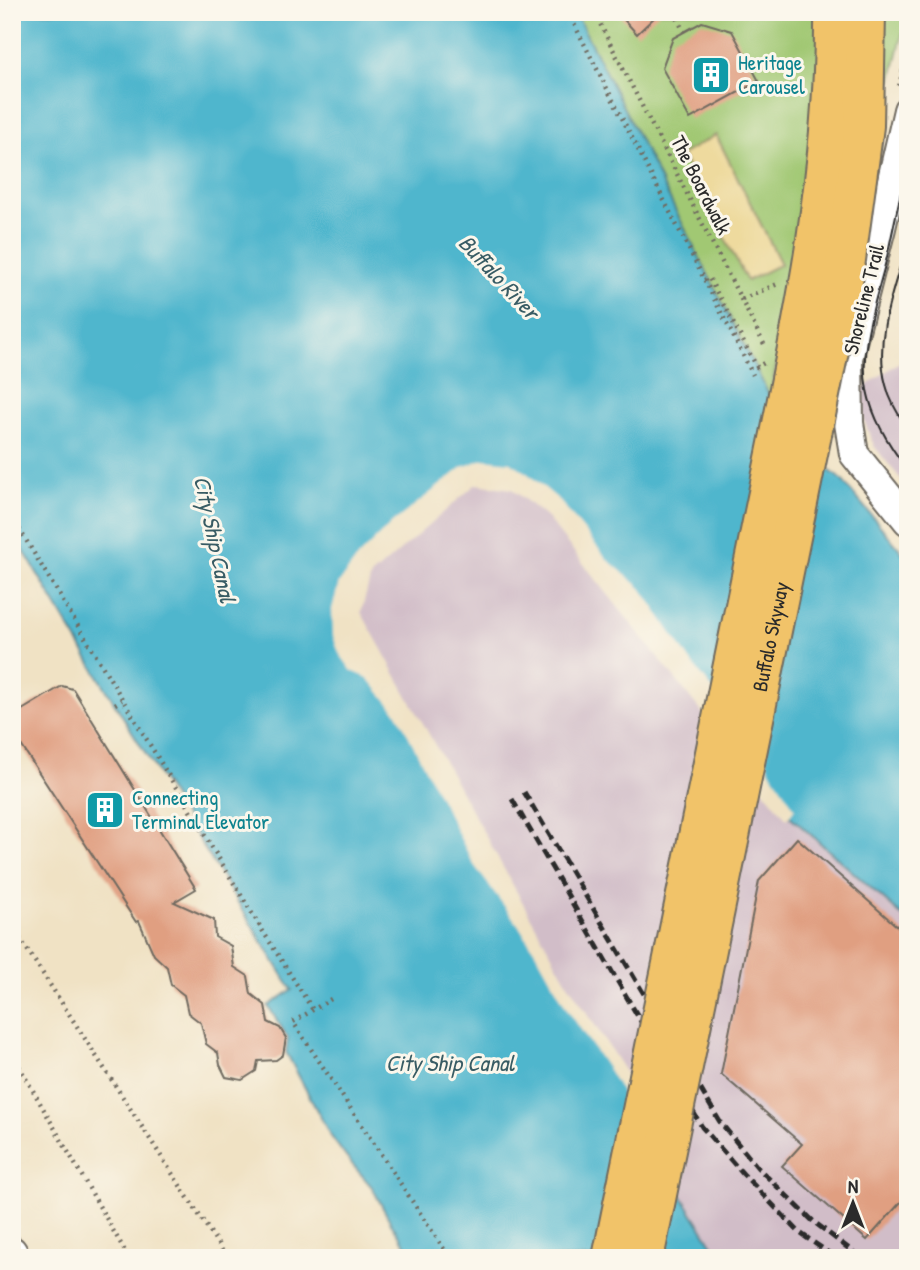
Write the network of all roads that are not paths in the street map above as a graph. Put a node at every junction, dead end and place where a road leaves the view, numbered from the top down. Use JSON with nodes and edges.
{"nodes":[{"id":1,"x":834,"y":12,"type":"edge"},
{"id":2,"x":866,"y":12,"type":"edge"},
{"id":3,"x":908,"y":110,"type":"edge"},
{"id":4,"x":908,"y":521,"type":"edge"},
{"id":5,"x":12,"y":1251,"type":"edge"},
{"id":6,"x":16,"y":1258,"type":"edge"},
{"id":7,"x":612,"y":1258,"type":"edge"},
{"id":8,"x":645,"y":1258,"type":"edge"}],
"edges":[{"from":1,"to":7,"type":"highway","name":"Buffalo Skyway","bridge":true},
{"from":2,"to":8,"type":"highway","name":"Buffalo Skyway","bridge":true},
{"from":3,"to":4,"type":"street","name":"Shoreline Trail"},
{"from":5,"to":6,"type":"street"}]}
